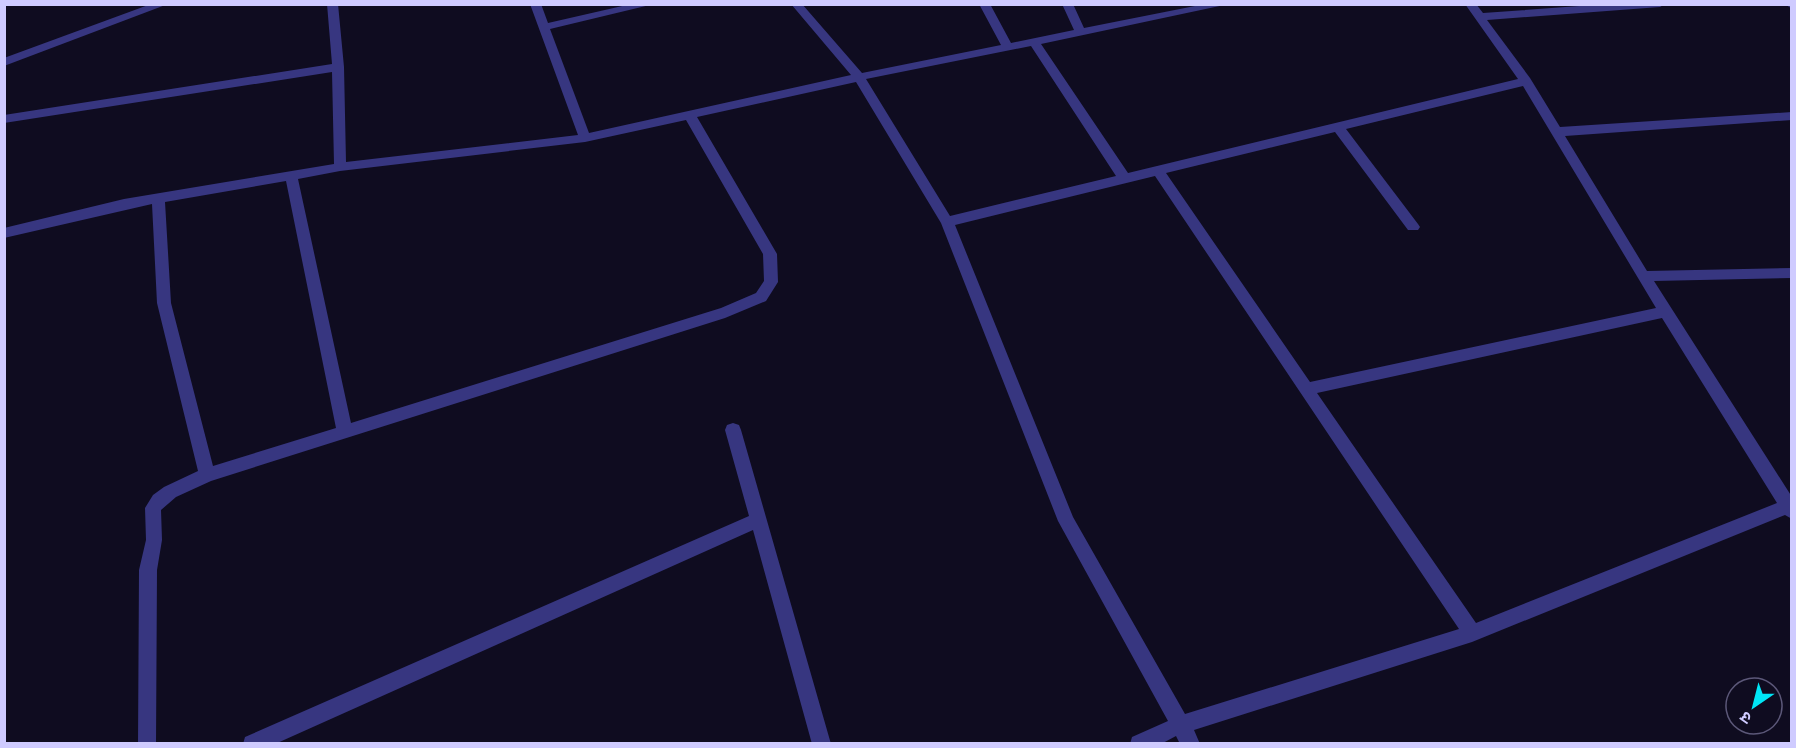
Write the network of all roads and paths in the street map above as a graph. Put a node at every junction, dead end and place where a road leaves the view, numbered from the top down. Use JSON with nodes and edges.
{"nodes":[{"id":1,"x":163,"y":4,"type":"edge"},
{"id":2,"x":332,"y":4,"type":"edge"},
{"id":3,"x":535,"y":4,"type":"edge"},
{"id":4,"x":649,"y":4,"type":"edge"},
{"id":5,"x":796,"y":4,"type":"edge"},
{"id":6,"x":984,"y":4,"type":"edge"},
{"id":7,"x":1067,"y":4,"type":"edge"},
{"id":8,"x":1224,"y":4,"type":"edge"},
{"id":9,"x":1470,"y":4,"type":"edge"},
{"id":10,"x":1660,"y":4,"type":"edge"},
{"id":11,"x":1481,"y":17,"type":"junction"},
{"id":12,"x":544,"y":27,"type":"junction"},
{"id":13,"x":1081,"y":33,"type":"junction"},
{"id":14,"x":1034,"y":42,"type":"junction"},
{"id":15,"x":1008,"y":47,"type":"junction"},
{"id":16,"x":4,"y":62,"type":"edge"},
{"id":17,"x":338,"y":68,"type":"junction"},
{"id":18,"x":859,"y":77,"type":"junction"},
{"id":19,"x":1526,"y":81,"type":"junction"},
{"id":20,"x":690,"y":115,"type":"junction"},
{"id":21,"x":1791,"y":116,"type":"edge"},
{"id":22,"x":4,"y":119,"type":"edge"},
{"id":23,"x":1338,"y":127,"type":"junction"},
{"id":24,"x":1556,"y":132,"type":"junction"},
{"id":25,"x":585,"y":138,"type":"junction"},
{"id":26,"x":340,"y":167,"type":"junction"},
{"id":27,"x":1158,"y":171,"type":"junction"},
{"id":28,"x":291,"y":175,"type":"junction"},
{"id":29,"x":1125,"y":179,"type":"junction"},
{"id":30,"x":158,"y":198,"type":"junction"},
{"id":31,"x":947,"y":222,"type":"junction"},
{"id":32,"x":1413,"y":227,"type":"dead end"},
{"id":33,"x":4,"y":233,"type":"edge"},
{"id":34,"x":1791,"y":273,"type":"edge"},
{"id":35,"x":1643,"y":276,"type":"junction"},
{"id":36,"x":1665,"y":312,"type":"junction"},
{"id":37,"x":1306,"y":389,"type":"junction"},
{"id":38,"x":733,"y":430,"type":"dead end"},
{"id":39,"x":345,"y":433,"type":"junction"},
{"id":40,"x":207,"y":475,"type":"junction"},
{"id":41,"x":1790,"y":509,"type":"edge"},
{"id":42,"x":759,"y":520,"type":"junction"},
{"id":43,"x":1472,"y":633,"type":"junction"},
{"id":44,"x":1180,"y":725,"type":"junction"},
{"id":45,"x":147,"y":744,"type":"edge"},
{"id":46,"x":252,"y":744,"type":"edge"},
{"id":47,"x":822,"y":744,"type":"edge"},
{"id":48,"x":1139,"y":744,"type":"edge"},
{"id":49,"x":1191,"y":744,"type":"edge"}],
"edges":[{"from":1,"to":16,"type":"street"},
{"from":2,"to":17,"type":"street"},
{"from":3,"to":12,"type":"street"},
{"from":4,"to":12,"type":"street"},
{"from":5,"to":18,"type":"street"},
{"from":6,"to":15,"type":"street"},
{"from":7,"to":13,"type":"street"},
{"from":8,"to":13,"type":"street"},
{"from":9,"to":11,"type":"street"},
{"from":10,"to":11,"type":"street"},
{"from":11,"to":19,"type":"street"},
{"from":12,"to":25,"type":"street"},
{"from":13,"to":14,"type":"street"},
{"from":14,"to":15,"type":"street"},
{"from":14,"to":29,"type":"street"},
{"from":15,"to":18,"type":"street"},
{"from":17,"to":22,"type":"street"},
{"from":17,"to":26,"type":"street"},
{"from":18,"to":20,"type":"street"},
{"from":18,"to":31,"type":"street"},
{"from":19,"to":23,"type":"street"},
{"from":19,"to":24,"type":"street"},
{"from":20,"to":25,"type":"street"},
{"from":20,"to":39,"type":"street"},
{"from":21,"to":24,"type":"street"},
{"from":23,"to":27,"type":"street"},
{"from":23,"to":32,"type":"street"},
{"from":24,"to":35,"type":"street"},
{"from":25,"to":26,"type":"street"},
{"from":26,"to":28,"type":"street"},
{"from":27,"to":29,"type":"street"},
{"from":27,"to":37,"type":"street"},
{"from":28,"to":30,"type":"street"},
{"from":28,"to":39,"type":"street"},
{"from":29,"to":31,"type":"street"},
{"from":30,"to":33,"type":"street"},
{"from":30,"to":40,"type":"street"},
{"from":31,"to":44,"type":"street"},
{"from":34,"to":35,"type":"street"},
{"from":35,"to":36,"type":"street"},
{"from":36,"to":37,"type":"street"},
{"from":36,"to":41,"type":"street"},
{"from":37,"to":43,"type":"street"},
{"from":38,"to":42,"type":"street"},
{"from":39,"to":40,"type":"street"},
{"from":40,"to":45,"type":"street"},
{"from":41,"to":43,"type":"street"},
{"from":42,"to":46,"type":"street"},
{"from":42,"to":47,"type":"street"},
{"from":43,"to":44,"type":"street"},
{"from":44,"to":48,"type":"street"},
{"from":44,"to":49,"type":"street"}]}
